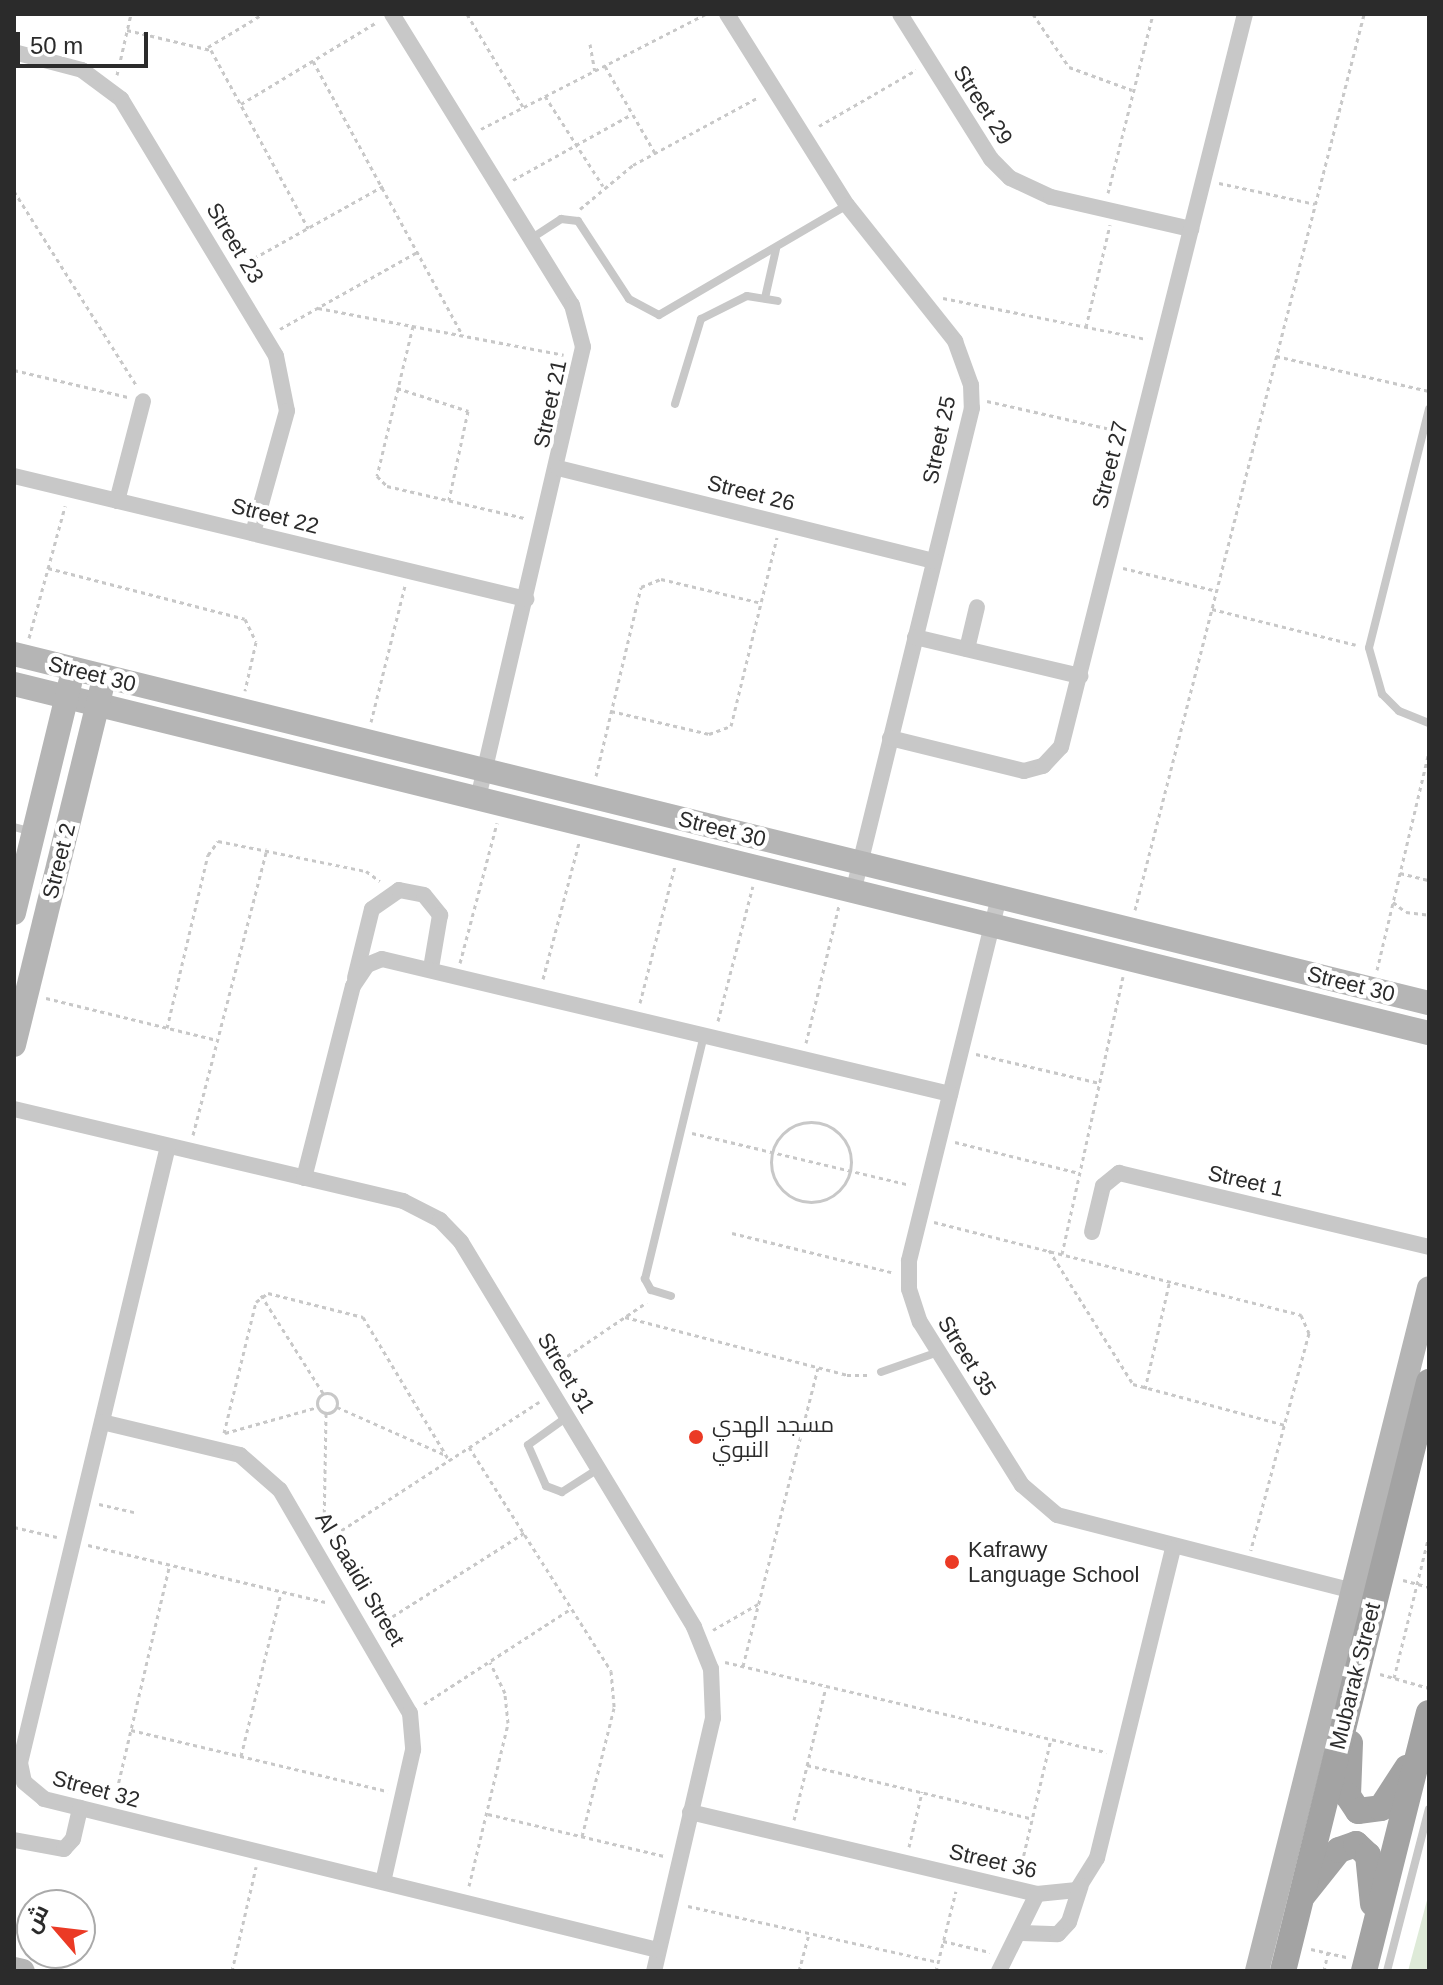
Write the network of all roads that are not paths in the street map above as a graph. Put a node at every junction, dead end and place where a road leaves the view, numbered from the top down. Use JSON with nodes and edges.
{"nodes":[{"id":1,"x":392,"y":14,"type":"edge"},
{"id":2,"x":727,"y":14,"type":"edge"},
{"id":3,"x":900,"y":14,"type":"edge"},
{"id":4,"x":1245,"y":14,"type":"edge"},
{"id":5,"x":14,"y":52,"type":"edge"},
{"id":6,"x":847,"y":205,"type":"junction"},
{"id":7,"x":1191,"y":229,"type":"junction"},
{"id":8,"x":531,"y":239,"type":"junction"},
{"id":9,"x":776,"y":249,"type":"junction"},
{"id":10,"x":765,"y":298,"type":"junction"},
{"id":11,"x":778,"y":301,"type":"dead end"},
{"id":12,"x":143,"y":401,"type":"road end"},
{"id":13,"x":675,"y":404,"type":"dead end"},
{"id":14,"x":1429,"y":409,"type":"edge"},
{"id":15,"x":558,"y":468,"type":"junction"},
{"id":16,"x":14,"y":476,"type":"edge"},
{"id":17,"x":117,"y":501,"type":"junction"},
{"id":18,"x":253,"y":533,"type":"junction"},
{"id":19,"x":934,"y":561,"type":"junction"},
{"id":20,"x":526,"y":599,"type":"junction"},
{"id":21,"x":977,"y":607,"type":"dead end"},
{"id":22,"x":915,"y":637,"type":"junction"},
{"id":23,"x":967,"y":649,"type":"junction"},
{"id":24,"x":19,"y":656,"type":"edge"},
{"id":25,"x":74,"y":669,"type":"junction"},
{"id":26,"x":104,"y":676,"type":"junction"},
{"id":27,"x":1080,"y":676,"type":"junction"},
{"id":28,"x":14,"y":684,"type":"edge"},
{"id":29,"x":67,"y":697,"type":"junction"},
{"id":30,"x":97,"y":704,"type":"junction"},
{"id":31,"x":1429,"y":723,"type":"edge"},
{"id":32,"x":890,"y":738,"type":"junction"},
{"id":33,"x":485,"y":770,"type":"junction"},
{"id":34,"x":478,"y":798,"type":"junction"},
{"id":35,"x":24,"y":830,"type":"edge"},
{"id":36,"x":859,"y":863,"type":"junction"},
{"id":37,"x":848,"y":889,"type":"junction"},
{"id":38,"x":999,"y":897,"type":"junction"},
{"id":39,"x":14,"y":913,"type":"edge"},
{"id":40,"x":992,"y":925,"type":"junction"},
{"id":41,"x":431,"y":968,"type":"junction"},
{"id":42,"x":353,"y":986,"type":"junction"},
{"id":43,"x":1429,"y":1003,"type":"edge"},
{"id":44,"x":1429,"y":1033,"type":"edge"},
{"id":45,"x":709,"y":1036,"type":"junction"},
{"id":46,"x":14,"y":1045,"type":"edge"},
{"id":47,"x":950,"y":1094,"type":"junction"},
{"id":48,"x":14,"y":1109,"type":"edge"},
{"id":49,"x":168,"y":1146,"type":"junction"},
{"id":50,"x":304,"y":1178,"type":"junction"},
{"id":51,"x":1092,"y":1232,"type":"dead end"},
{"id":52,"x":1429,"y":1247,"type":"edge"},
{"id":53,"x":1429,"y":1288,"type":"edge"},
{"id":54,"x":671,"y":1296,"type":"dead end"},
{"id":55,"x":938,"y":1352,"type":"junction"},
{"id":56,"x":881,"y":1372,"type":"road end"},
{"id":57,"x":1429,"y":1382,"type":"edge"},
{"id":58,"x":567,"y":1417,"type":"junction"},
{"id":59,"x":102,"y":1422,"type":"junction"},
{"id":60,"x":598,"y":1469,"type":"junction"},
{"id":61,"x":1173,"y":1548,"type":"junction"},
{"id":62,"x":1353,"y":1591,"type":"junction"},
{"id":63,"x":1354,"y":1678,"type":"junction"},
{"id":64,"x":1429,"y":1713,"type":"edge"},
{"id":65,"x":1425,"y":1745,"type":"edge"},
{"id":66,"x":20,"y":1763,"type":"junction"},
{"id":67,"x":14,"y":1790,"type":"edge"},
{"id":68,"x":80,"y":1808,"type":"junction"},
{"id":69,"x":1429,"y":1809,"type":"edge"},
{"id":70,"x":690,"y":1812,"type":"junction"},
{"id":71,"x":1426,"y":1832,"type":"edge"},
{"id":72,"x":14,"y":1840,"type":"edge"},
{"id":73,"x":383,"y":1882,"type":"junction"},
{"id":74,"x":1081,"y":1886,"type":"junction"},
{"id":75,"x":1037,"y":1894,"type":"junction"},
{"id":76,"x":1299,"y":1901,"type":"junction"},
{"id":77,"x":1375,"y":1923,"type":"junction"},
{"id":78,"x":1022,"y":1933,"type":"junction"},
{"id":79,"x":658,"y":1950,"type":"junction"},
{"id":80,"x":1001,"y":1963,"type":"edge"},
{"id":81,"x":1372,"y":1968,"type":"edge"},
{"id":82,"x":14,"y":1969,"type":"edge"},
{"id":83,"x":23,"y":1971,"type":"edge"},
{"id":84,"x":654,"y":1971,"type":"edge"},
{"id":85,"x":1257,"y":1971,"type":"edge"},
{"id":86,"x":1283,"y":1971,"type":"edge"}],
"edges":[{"from":1,"to":8,"type":"street","name":"Street 21"},
{"from":2,"to":6,"type":"street","name":"Street 25"},
{"from":3,"to":7,"type":"street","name":"Street 29"},
{"from":4,"to":7,"type":"street","name":"Street 27"},
{"from":5,"to":18,"type":"street","name":"Street 23"},
{"from":6,"to":9,"type":"lane"},
{"from":6,"to":19,"type":"street","name":"Street 25"},
{"from":7,"to":27,"type":"street","name":"Street 27"},
{"from":8,"to":9,"type":"lane"},
{"from":8,"to":15,"type":"street","name":"Street 21"},
{"from":9,"to":10,"type":"lane"},
{"from":10,"to":11,"type":"lane"},
{"from":10,"to":13,"type":"lane"},
{"from":12,"to":17,"type":"street"},
{"from":14,"to":31,"type":"lane"},
{"from":15,"to":19,"type":"street","name":"Street 26"},
{"from":15,"to":20,"type":"street","name":"Street 21"},
{"from":16,"to":17,"type":"street","name":"Street 22"},
{"from":17,"to":18,"type":"street","name":"Street 22"},
{"from":18,"to":20,"type":"street","name":"Street 22"},
{"from":19,"to":22,"type":"street","name":"Street 25"},
{"from":20,"to":33,"type":"street","name":"Street 21"},
{"from":21,"to":23,"type":"street"},
{"from":22,"to":23,"type":"street"},
{"from":22,"to":32,"type":"street","name":"Street 25"},
{"from":23,"to":27,"type":"street"},
{"from":24,"to":25,"type":"street","name":"Street 30"},
{"from":25,"to":26,"type":"street","name":"Street 30"},
{"from":25,"to":29,"type":"street","name":"Street 2"},
{"from":26,"to":30,"type":"street","name":"Street 2"},
{"from":26,"to":33,"type":"street","name":"Street 30"},
{"from":27,"to":32,"type":"street","name":"Street 27"},
{"from":28,"to":29,"type":"street","name":"Street 30"},
{"from":29,"to":30,"type":"street","name":"Street 30"},
{"from":29,"to":35,"type":"street","name":"Street 2"},
{"from":30,"to":34,"type":"street","name":"Street 30"},
{"from":30,"to":46,"type":"street","name":"Street 2"},
{"from":32,"to":36,"type":"street","name":"Street 25"},
{"from":33,"to":34,"type":"street","name":"Street 21"},
{"from":33,"to":36,"type":"street","name":"Street 30"},
{"from":34,"to":37,"type":"street","name":"Street 30"},
{"from":35,"to":39,"type":"street","name":"Street 2"},
{"from":36,"to":37,"type":"street","name":"Street 25"},
{"from":36,"to":38,"type":"street","name":"Street 30"},
{"from":37,"to":40,"type":"street","name":"Street 30"},
{"from":38,"to":40,"type":"street","name":"Street 35"},
{"from":38,"to":43,"type":"street","name":"Street 30"},
{"from":40,"to":44,"type":"street","name":"Street 30"},
{"from":40,"to":47,"type":"street","name":"Street 35"},
{"from":41,"to":42,"type":"street"},
{"from":41,"to":42,"type":"street"},
{"from":41,"to":45,"type":"street"},
{"from":42,"to":50,"type":"street"},
{"from":45,"to":47,"type":"street"},
{"from":45,"to":54,"type":"lane"},
{"from":47,"to":55,"type":"street","name":"Street 35"},
{"from":48,"to":49,"type":"street","name":"Street 31"},
{"from":49,"to":50,"type":"street","name":"Street 31"},
{"from":49,"to":59,"type":"street"},
{"from":50,"to":58,"type":"street","name":"Street 31"},
{"from":51,"to":52,"type":"street","name":"Street 1"},
{"from":53,"to":62,"type":"street"},
{"from":55,"to":56,"type":"lane"},
{"from":55,"to":61,"type":"street","name":"Street 35"},
{"from":57,"to":63,"type":"main road","name":"Mubarak Street"},
{"from":58,"to":60,"type":"street","name":"Street 31"},
{"from":58,"to":60,"type":"lane"},
{"from":59,"to":66,"type":"street"},
{"from":59,"to":73,"type":"street","name":"Al Saaidi Street"},
{"from":60,"to":70,"type":"street","name":"Street 31"},
{"from":61,"to":62,"type":"street","name":"Street 35"},
{"from":61,"to":74,"type":"street"},
{"from":62,"to":85,"type":"street"},
{"from":63,"to":65,"type":"main road"},
{"from":63,"to":76,"type":"main road","name":"Mubarak Street"},
{"from":64,"to":65,"type":"main road"},
{"from":65,"to":77,"type":"main road"},
{"from":66,"to":67,"type":"street"},
{"from":66,"to":68,"type":"street","name":"Street 32"},
{"from":68,"to":72,"type":"street"},
{"from":68,"to":73,"type":"street","name":"Street 32"},
{"from":69,"to":71,"type":"lane"},
{"from":70,"to":75,"type":"street","name":"Street 36"},
{"from":70,"to":79,"type":"street","name":"Street 31"},
{"from":71,"to":81,"type":"lane"},
{"from":73,"to":79,"type":"street","name":"Street 32"},
{"from":74,"to":75,"type":"street","name":"Street 36"},
{"from":74,"to":78,"type":"street"},
{"from":75,"to":78,"type":"street"},
{"from":76,"to":77,"type":"main road"},
{"from":76,"to":86,"type":"main road","name":"Mubarak Street"},
{"from":77,"to":81,"type":"main road"},
{"from":78,"to":80,"type":"street"},
{"from":79,"to":84,"type":"street","name":"Street 31"},
{"from":82,"to":83,"type":"street"}]}
